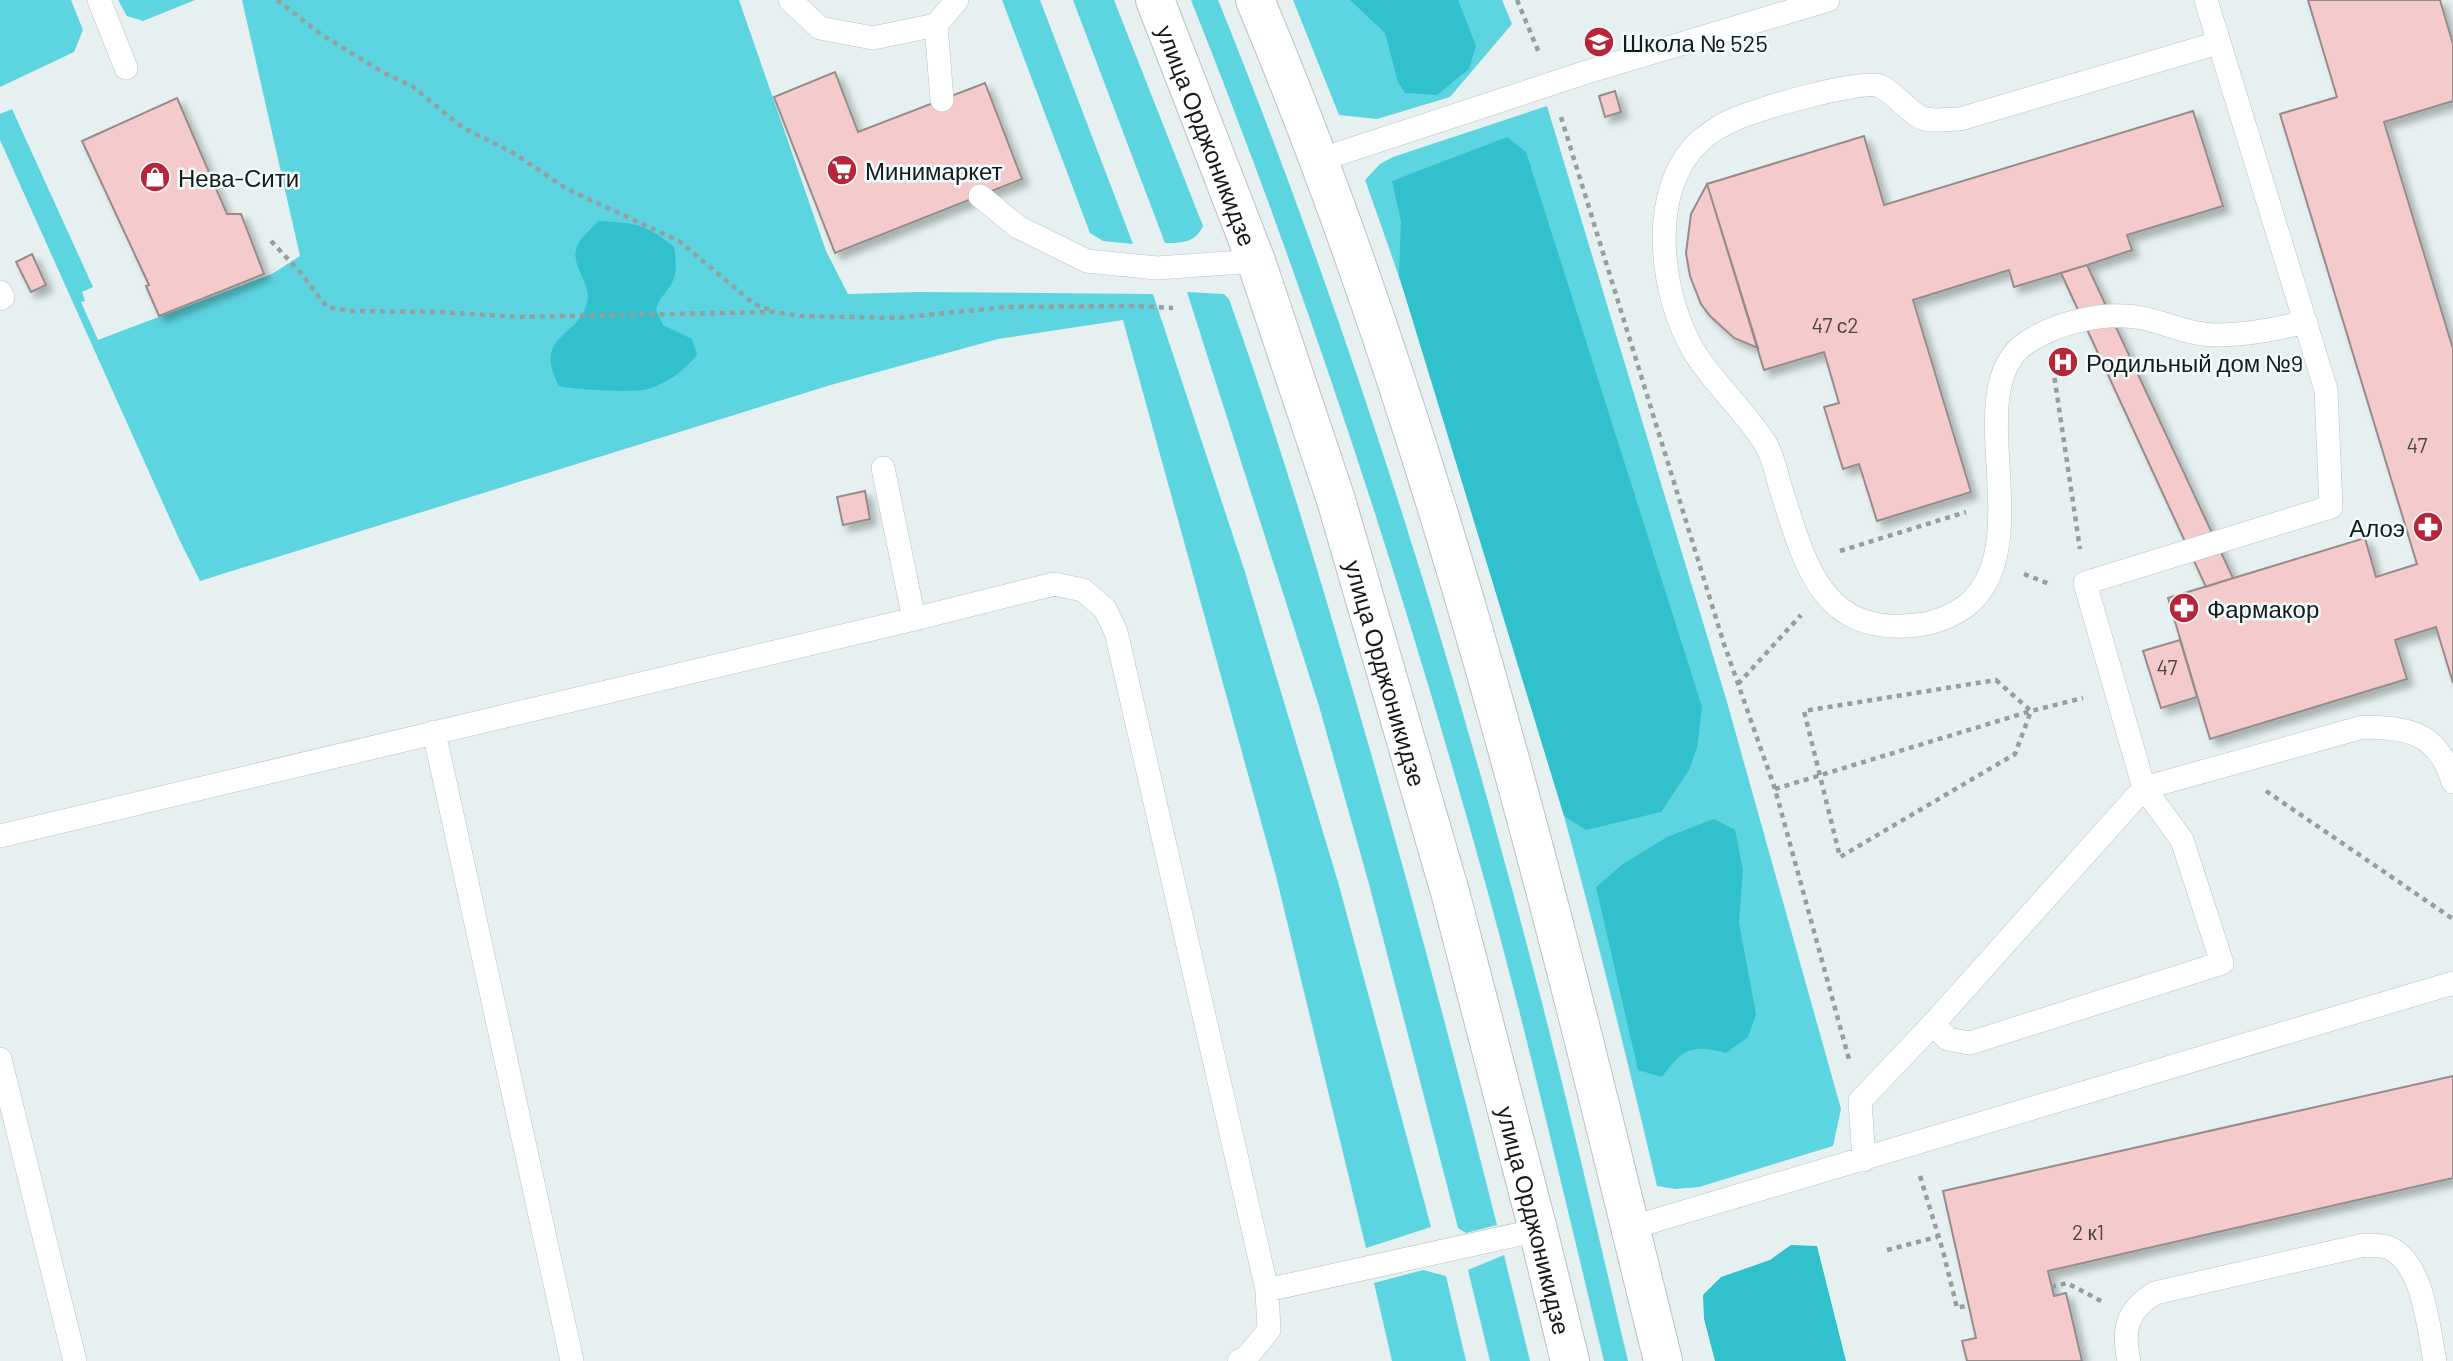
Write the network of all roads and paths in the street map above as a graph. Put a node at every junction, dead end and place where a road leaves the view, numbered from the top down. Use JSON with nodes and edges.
{"nodes":[{"id":1,"x":99,"y":0,"type":"edge"},
{"id":2,"x":276,"y":0,"type":"edge"},
{"id":3,"x":790,"y":0,"type":"edge"},
{"id":4,"x":957,"y":0,"type":"edge"},
{"id":5,"x":1155,"y":0,"type":"edge"},
{"id":6,"x":1255,"y":0,"type":"edge"},
{"id":7,"x":1517,"y":0,"type":"edge"},
{"id":8,"x":1828,"y":0,"type":"edge"},
{"id":9,"x":2206,"y":0,"type":"edge"},
{"id":10,"x":936,"y":25,"type":"junction"},
{"id":11,"x":2218,"y":43,"type":"junction"},
{"id":12,"x":127,"y":68,"type":"dead end"},
{"id":13,"x":1549,"y":83,"type":"junction"},
{"id":14,"x":942,"y":100,"type":"dead end"},
{"id":15,"x":1319,"y":160,"type":"junction"},
{"id":16,"x":980,"y":196,"type":"dead end"},
{"id":17,"x":271,"y":241,"type":"dead end"},
{"id":18,"x":1256,"y":261,"type":"junction"},
{"id":19,"x":0,"y":292,"type":"edge"},
{"id":20,"x":0,"y":299,"type":"edge"},
{"id":21,"x":1173,"y":308,"type":"dead end"},
{"id":22,"x":774,"y":312,"type":"junction"},
{"id":23,"x":2306,"y":322,"type":"junction"},
{"id":24,"x":2047,"y":331,"type":"junction"},
{"id":25,"x":883,"y":468,"type":"dead end"},
{"id":26,"x":2000,"y":501,"type":"junction"},
{"id":27,"x":1805,"y":562,"type":"junction"},
{"id":28,"x":1994,"y":563,"type":"junction"},
{"id":29,"x":2085,"y":583,"type":"junction"},
{"id":30,"x":1822,"y":592,"type":"junction"},
{"id":31,"x":914,"y":619,"type":"junction"},
{"id":32,"x":1738,"y":684,"type":"junction"},
{"id":33,"x":2116,"y":689,"type":"junction"},
{"id":34,"x":2031,"y":711,"type":"junction"},
{"id":35,"x":434,"y":732,"type":"junction"},
{"id":36,"x":2228,"y":765,"type":"junction"},
{"id":37,"x":1819,"y":775,"type":"junction"},
{"id":38,"x":2453,"y":782,"type":"edge"},
{"id":39,"x":2144,"y":788,"type":"junction"},
{"id":40,"x":1775,"y":789,"type":"junction"},
{"id":41,"x":0,"y":836,"type":"edge"},
{"id":42,"x":2453,"y":919,"type":"edge"},
{"id":43,"x":2453,"y":983,"type":"edge"},
{"id":44,"x":1933,"y":1024,"type":"junction"},
{"id":45,"x":0,"y":1059,"type":"edge"},
{"id":46,"x":1860,"y":1101,"type":"junction"},
{"id":47,"x":1912,"y":1145,"type":"junction"},
{"id":48,"x":1864,"y":1160,"type":"junction"},
{"id":49,"x":1630,"y":1228,"type":"junction"},
{"id":50,"x":1538,"y":1230,"type":"junction"},
{"id":51,"x":1937,"y":1237,"type":"junction"},
{"id":52,"x":1887,"y":1250,"type":"dead end"},
{"id":53,"x":2051,"y":1287,"type":"dead end"},
{"id":54,"x":1267,"y":1290,"type":"junction"},
{"id":55,"x":1969,"y":1305,"type":"dead end"},
{"id":56,"x":2130,"y":1315,"type":"junction"},
{"id":57,"x":75,"y":1361,"type":"edge"},
{"id":58,"x":572,"y":1361,"type":"edge"},
{"id":59,"x":1238,"y":1361,"type":"edge"},
{"id":60,"x":1570,"y":1361,"type":"edge"},
{"id":61,"x":1662,"y":1361,"type":"edge"},
{"id":62,"x":2129,"y":1361,"type":"edge"},
{"id":63,"x":2435,"y":1361,"type":"edge"}],
"edges":[{"from":1,"to":12,"type":"lane"},
{"from":2,"to":22,"type":"path"},
{"from":3,"to":10,"type":"lane"},
{"from":4,"to":10,"type":"lane"},
{"from":5,"to":18,"type":"street","name":"улица Орджоникидзе"},
{"from":6,"to":15,"type":"street"},
{"from":7,"to":13,"type":"path"},
{"from":8,"to":13,"type":"lane"},
{"from":9,"to":11,"type":"lane"},
{"from":10,"to":14,"type":"lane"},
{"from":11,"to":23,"type":"lane"},
{"from":11,"to":27,"type":"lane"},
{"from":13,"to":15,"type":"lane"},
{"from":13,"to":32,"type":"path"},
{"from":15,"to":49,"type":"street"},
{"from":16,"to":18,"type":"lane"},
{"from":17,"to":22,"type":"path"},
{"from":18,"to":50,"type":"street","name":"улица Орджоникидзе"},
{"from":19,"to":20,"type":"lane"},
{"from":21,"to":22,"type":"path"},
{"from":23,"to":24,"type":"lane"},
{"from":23,"to":29,"type":"lane"},
{"from":24,"to":26,"type":"lane"},
{"from":24,"to":29,"type":"path"},
{"from":25,"to":31,"type":"lane"},
{"from":26,"to":27,"type":"path"},
{"from":26,"to":28,"type":"lane"},
{"from":27,"to":30,"type":"lane"},
{"from":28,"to":29,"type":"path"},
{"from":28,"to":30,"type":"lane"},
{"from":29,"to":33,"type":"lane"},
{"from":30,"to":32,"type":"path"},
{"from":31,"to":35,"type":"lane"},
{"from":31,"to":54,"type":"lane"},
{"from":32,"to":40,"type":"path"},
{"from":33,"to":34,"type":"path"},
{"from":33,"to":39,"type":"lane"},
{"from":34,"to":37,"type":"path"},
{"from":34,"to":37,"type":"path"},
{"from":34,"to":37,"type":"path"},
{"from":35,"to":41,"type":"lane"},
{"from":35,"to":58,"type":"lane"},
{"from":36,"to":38,"type":"lane"},
{"from":36,"to":39,"type":"lane"},
{"from":36,"to":42,"type":"path"},
{"from":37,"to":40,"type":"path"},
{"from":39,"to":44,"type":"lane"},
{"from":39,"to":44,"type":"lane"},
{"from":40,"to":46,"type":"path"},
{"from":43,"to":47,"type":"lane"},
{"from":44,"to":46,"type":"lane"},
{"from":45,"to":57,"type":"lane"},
{"from":46,"to":48,"type":"lane"},
{"from":47,"to":48,"type":"lane"},
{"from":47,"to":51,"type":"path"},
{"from":48,"to":49,"type":"lane"},
{"from":49,"to":61,"type":"street"},
{"from":50,"to":54,"type":"lane"},
{"from":50,"to":60,"type":"street","name":"улица Орджоникидзе"},
{"from":51,"to":52,"type":"path"},
{"from":51,"to":55,"type":"path"},
{"from":53,"to":56,"type":"path"},
{"from":54,"to":59,"type":"lane"},
{"from":56,"to":62,"type":"lane"},
{"from":56,"to":63,"type":"lane"}]}
